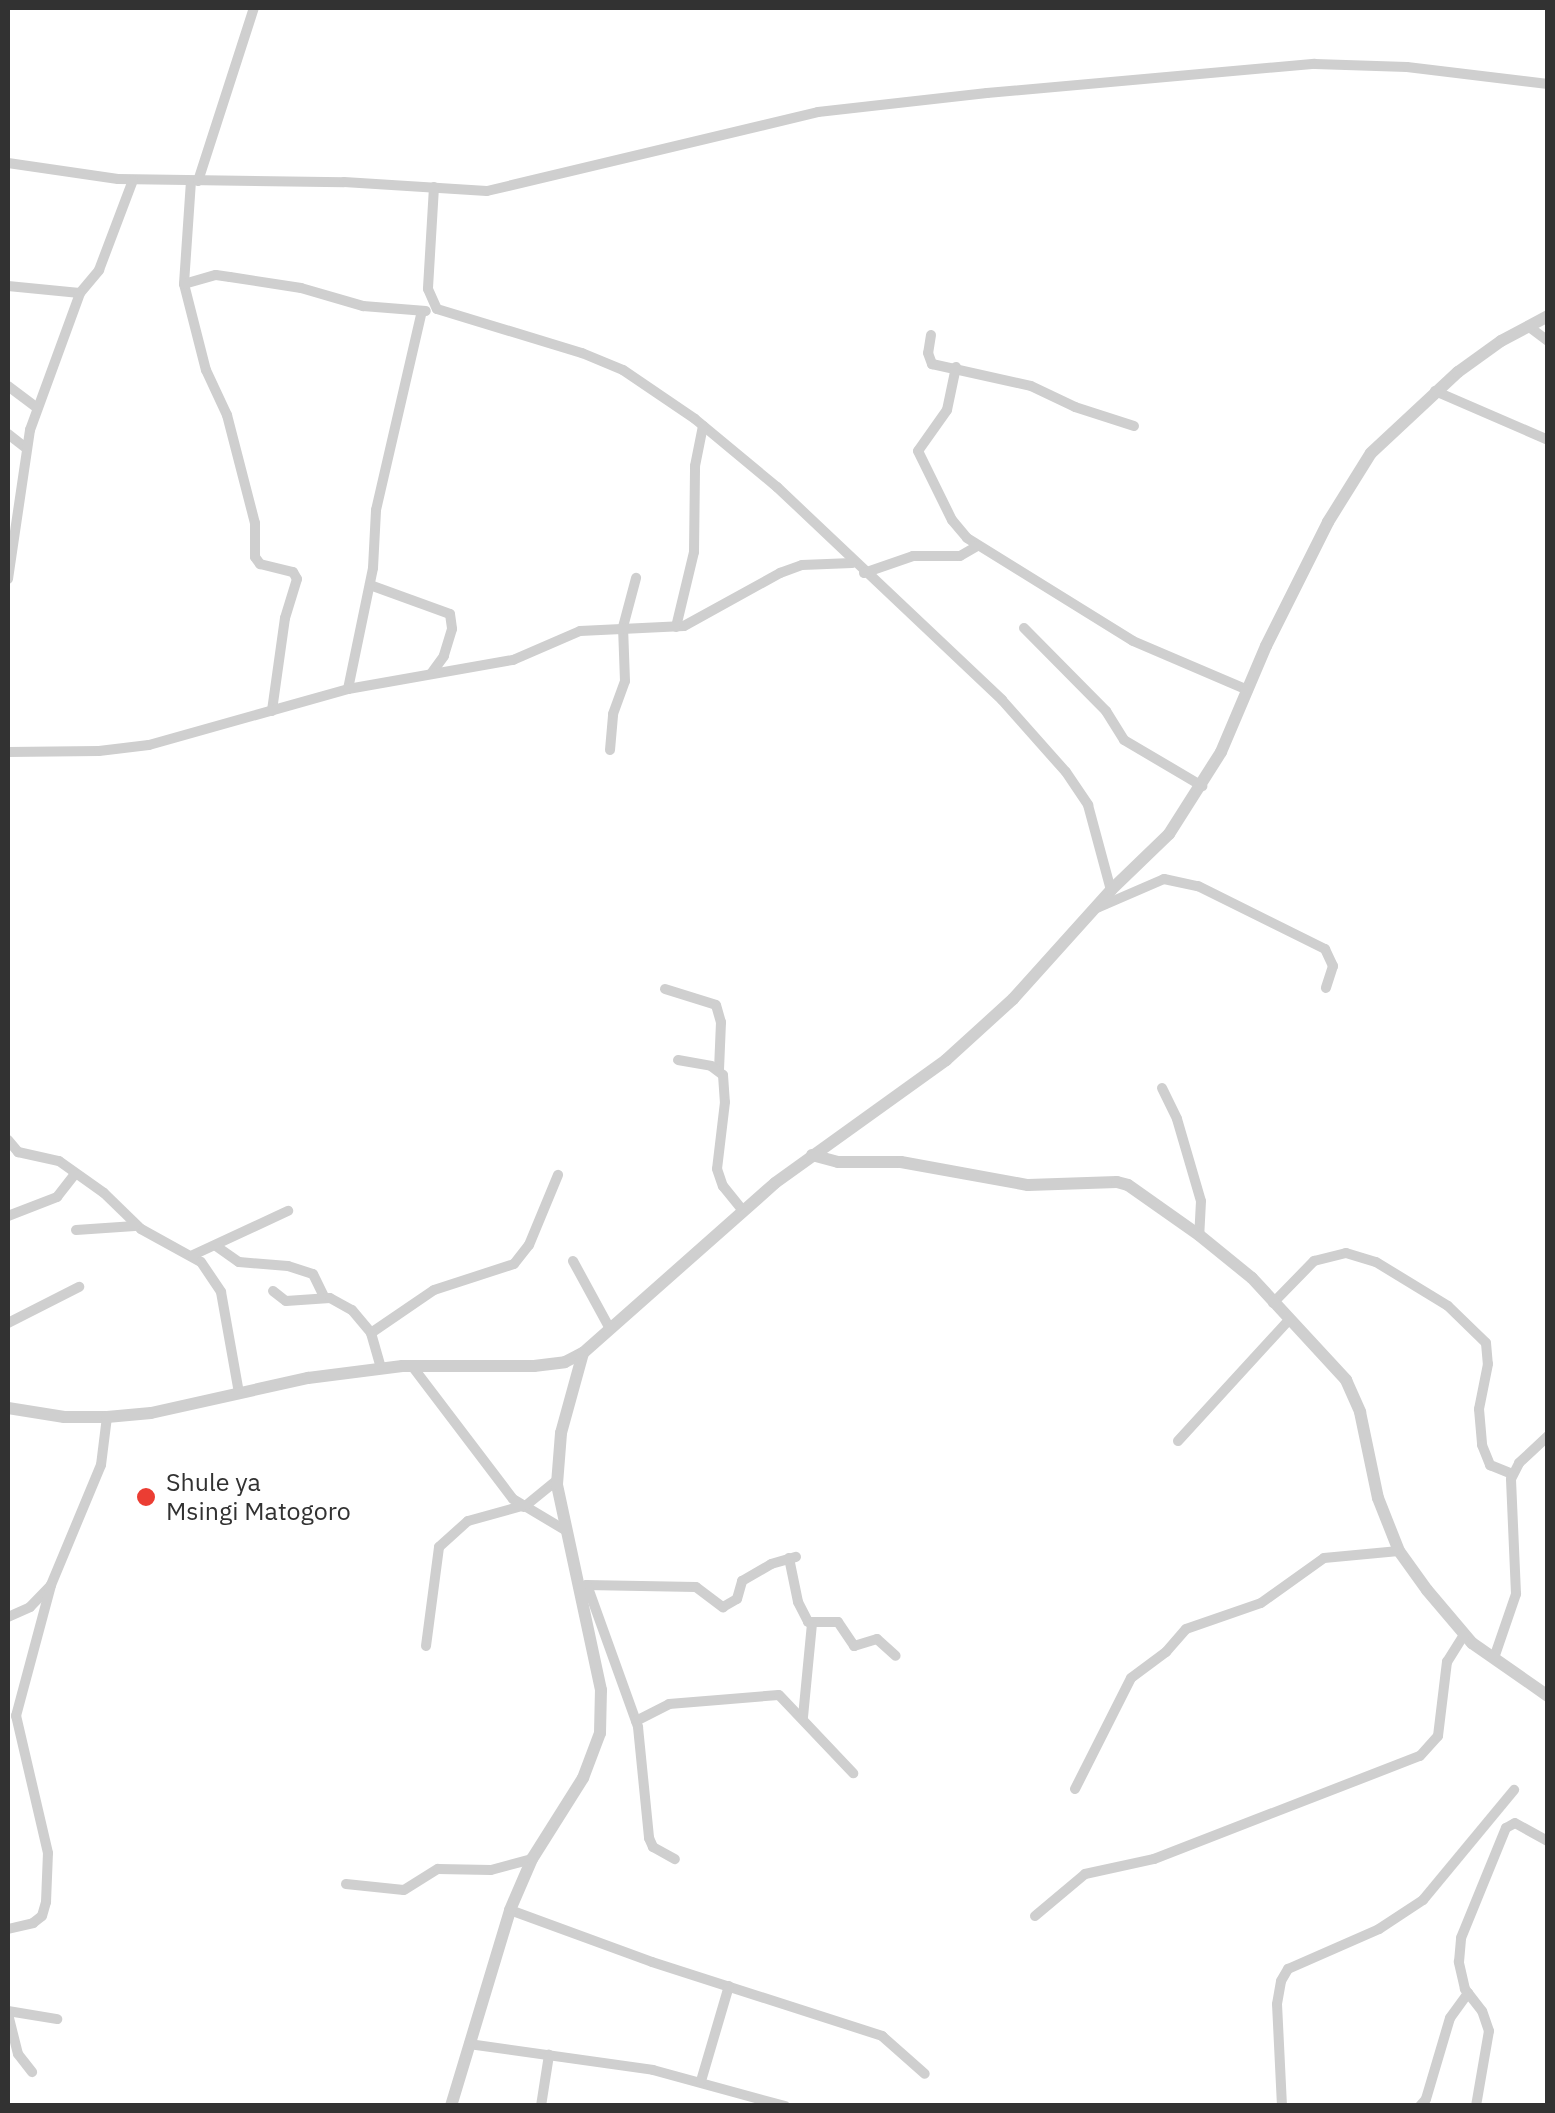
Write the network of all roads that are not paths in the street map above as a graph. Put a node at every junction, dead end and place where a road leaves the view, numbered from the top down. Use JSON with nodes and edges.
{"nodes":[{"id":1,"x":254,"y":8,"type":"edge"},
{"id":2,"x":1548,"y":84,"type":"edge"},
{"id":3,"x":8,"y":163,"type":"edge"},
{"id":4,"x":133,"y":180,"type":"junction"},
{"id":5,"x":195,"y":181,"type":"junction"},
{"id":6,"x":434,"y":187,"type":"junction"},
{"id":7,"x":184,"y":284,"type":"junction"},
{"id":8,"x":8,"y":286,"type":"edge"},
{"id":9,"x":80,"y":294,"type":"junction"},
{"id":10,"x":436,"y":309,"type":"junction"},
{"id":11,"x":422,"y":311,"type":"junction"},
{"id":12,"x":1548,"y":316,"type":"edge"},
{"id":13,"x":1528,"y":326,"type":"junction"},
{"id":14,"x":931,"y":336,"type":"dead end"},
{"id":15,"x":1548,"y":341,"type":"edge"},
{"id":16,"x":956,"y":367,"type":"junction"},
{"id":17,"x":8,"y":386,"type":"edge"},
{"id":18,"x":1435,"y":391,"type":"junction"},
{"id":19,"x":36,"y":408,"type":"junction"},
{"id":20,"x":704,"y":426,"type":"junction"},
{"id":21,"x":1134,"y":426,"type":"dead end"},
{"id":22,"x":8,"y":434,"type":"edge"},
{"id":23,"x":1548,"y":440,"type":"edge"},
{"id":24,"x":26,"y":448,"type":"junction"},
{"id":25,"x":977,"y":546,"type":"junction"},
{"id":26,"x":852,"y":563,"type":"junction"},
{"id":27,"x":864,"y":573,"type":"junction"},
{"id":28,"x":8,"y":578,"type":"edge"},
{"id":29,"x":636,"y":578,"type":"dead end"},
{"id":30,"x":370,"y":585,"type":"junction"},
{"id":31,"x":623,"y":627,"type":"junction"},
{"id":32,"x":676,"y":627,"type":"junction"},
{"id":33,"x":1024,"y":628,"type":"dead end"},
{"id":34,"x":430,"y":675,"type":"junction"},
{"id":35,"x":348,"y":689,"type":"junction"},
{"id":36,"x":1248,"y":690,"type":"junction"},
{"id":37,"x":272,"y":710,"type":"junction"},
{"id":38,"x":610,"y":750,"type":"dead end"},
{"id":39,"x":8,"y":752,"type":"edge"},
{"id":40,"x":1202,"y":786,"type":"junction"},
{"id":41,"x":1111,"y":890,"type":"junction"},
{"id":42,"x":1092,"y":910,"type":"junction"},
{"id":43,"x":1326,"y":988,"type":"dead end"},
{"id":44,"x":665,"y":989,"type":"dead end"},
{"id":45,"x":678,"y":1060,"type":"dead end"},
{"id":46,"x":719,"y":1070,"type":"junction"},
{"id":47,"x":1162,"y":1088,"type":"dead end"},
{"id":48,"x":8,"y":1140,"type":"edge"},
{"id":49,"x":812,"y":1155,"type":"junction"},
{"id":50,"x":75,"y":1174,"type":"junction"},
{"id":51,"x":558,"y":1175,"type":"dead end"},
{"id":52,"x":288,"y":1211,"type":"dead end"},
{"id":53,"x":743,"y":1211,"type":"junction"},
{"id":54,"x":8,"y":1216,"type":"edge"},
{"id":55,"x":138,"y":1226,"type":"junction"},
{"id":56,"x":76,"y":1230,"type":"dead end"},
{"id":57,"x":1199,"y":1235,"type":"junction"},
{"id":58,"x":216,"y":1246,"type":"junction"},
{"id":59,"x":193,"y":1255,"type":"junction"},
{"id":60,"x":574,"y":1260,"type":"dead end"},
{"id":61,"x":79,"y":1287,"type":"dead end"},
{"id":62,"x":272,"y":1291,"type":"dead end"},
{"id":63,"x":324,"y":1298,"type":"junction"},
{"id":64,"x":1273,"y":1304,"type":"junction"},
{"id":65,"x":1289,"y":1320,"type":"junction"},
{"id":66,"x":8,"y":1322,"type":"edge"},
{"id":67,"x":610,"y":1329,"type":"junction"},
{"id":68,"x":371,"y":1332,"type":"junction"},
{"id":69,"x":584,"y":1354,"type":"junction"},
{"id":70,"x":412,"y":1366,"type":"junction"},
{"id":71,"x":381,"y":1369,"type":"junction"},
{"id":72,"x":239,"y":1393,"type":"junction"},
{"id":73,"x":8,"y":1408,"type":"edge"},
{"id":74,"x":107,"y":1417,"type":"junction"},
{"id":75,"x":1548,"y":1436,"type":"edge"},
{"id":76,"x":1178,"y":1441,"type":"dead end"},
{"id":77,"x":1512,"y":1474,"type":"junction"},
{"id":78,"x":556,"y":1480,"type":"junction"},
{"id":79,"x":523,"y":1507,"type":"junction"},
{"id":80,"x":566,"y":1530,"type":"junction"},
{"id":81,"x":1399,"y":1551,"type":"junction"},
{"id":82,"x":51,"y":1585,"type":"junction"},
{"id":83,"x":584,"y":1585,"type":"junction"},
{"id":84,"x":8,"y":1617,"type":"edge"},
{"id":85,"x":812,"y":1624,"type":"junction"},
{"id":86,"x":1464,"y":1635,"type":"junction"},
{"id":87,"x":426,"y":1646,"type":"dead end"},
{"id":88,"x":896,"y":1656,"type":"dead end"},
{"id":89,"x":1494,"y":1658,"type":"junction"},
{"id":90,"x":1548,"y":1696,"type":"edge"},
{"id":91,"x":803,"y":1717,"type":"junction"},
{"id":92,"x":636,"y":1721,"type":"junction"},
{"id":93,"x":853,"y":1773,"type":"dead end"},
{"id":94,"x":1075,"y":1789,"type":"dead end"},
{"id":95,"x":1514,"y":1790,"type":"dead end"},
{"id":96,"x":1548,"y":1840,"type":"edge"},
{"id":97,"x":532,"y":1858,"type":"junction"},
{"id":98,"x":675,"y":1859,"type":"dead end"},
{"id":99,"x":346,"y":1884,"type":"dead end"},
{"id":100,"x":510,"y":1910,"type":"junction"},
{"id":101,"x":1035,"y":1916,"type":"dead end"},
{"id":102,"x":8,"y":1929,"type":"edge"},
{"id":103,"x":729,"y":1986,"type":"junction"},
{"id":104,"x":1468,"y":1994,"type":"junction"},
{"id":105,"x":8,"y":2012,"type":"edge"},
{"id":106,"x":56,"y":2019,"type":"dead end"},
{"id":107,"x":469,"y":2044,"type":"junction"},
{"id":108,"x":549,"y":2055,"type":"junction"},
{"id":109,"x":32,"y":2072,"type":"dead end"},
{"id":110,"x":925,"y":2074,"type":"dead end"},
{"id":111,"x":701,"y":2082,"type":"junction"},
{"id":112,"x":450,"y":2106,"type":"edge"},
{"id":113,"x":541,"y":2106,"type":"edge"},
{"id":114,"x":786,"y":2106,"type":"edge"},
{"id":115,"x":1282,"y":2106,"type":"edge"},
{"id":116,"x":1420,"y":2106,"type":"edge"},
{"id":117,"x":1476,"y":2106,"type":"edge"}],
"edges":[{"from":1,"to":5,"type":"street"},
{"from":2,"to":6,"type":"street"},
{"from":3,"to":4,"type":"street"},
{"from":4,"to":5,"type":"street"},
{"from":4,"to":9,"type":"street"},
{"from":5,"to":6,"type":"street"},
{"from":5,"to":7,"type":"street"},
{"from":6,"to":10,"type":"street"},
{"from":7,"to":11,"type":"street"},
{"from":7,"to":37,"type":"street"},
{"from":8,"to":9,"type":"street"},
{"from":9,"to":19,"type":"street"},
{"from":10,"to":11,"type":"street"},
{"from":10,"to":20,"type":"street"},
{"from":11,"to":30,"type":"street"},
{"from":12,"to":13,"type":"street"},
{"from":13,"to":15,"type":"street"},
{"from":13,"to":18,"type":"street"},
{"from":14,"to":16,"type":"street"},
{"from":16,"to":21,"type":"street"},
{"from":16,"to":25,"type":"street"},
{"from":17,"to":19,"type":"street"},
{"from":18,"to":23,"type":"street"},
{"from":18,"to":36,"type":"street"},
{"from":19,"to":24,"type":"street"},
{"from":20,"to":26,"type":"street"},
{"from":20,"to":32,"type":"street"},
{"from":22,"to":24,"type":"street"},
{"from":24,"to":28,"type":"street"},
{"from":25,"to":27,"type":"street"},
{"from":25,"to":36,"type":"street"},
{"from":26,"to":27,"type":"street"},
{"from":26,"to":32,"type":"street"},
{"from":27,"to":41,"type":"street"},
{"from":29,"to":31,"type":"street"},
{"from":30,"to":34,"type":"street"},
{"from":30,"to":35,"type":"street"},
{"from":31,"to":32,"type":"street"},
{"from":31,"to":34,"type":"street"},
{"from":31,"to":38,"type":"street"},
{"from":33,"to":40,"type":"street"},
{"from":34,"to":35,"type":"street"},
{"from":35,"to":37,"type":"street"},
{"from":36,"to":40,"type":"street"},
{"from":37,"to":39,"type":"street"},
{"from":40,"to":41,"type":"street"},
{"from":41,"to":42,"type":"street"},
{"from":42,"to":43,"type":"street"},
{"from":42,"to":49,"type":"street"},
{"from":44,"to":46,"type":"street"},
{"from":45,"to":46,"type":"street"},
{"from":46,"to":53,"type":"street"},
{"from":47,"to":57,"type":"street"},
{"from":48,"to":50,"type":"street"},
{"from":49,"to":53,"type":"street"},
{"from":49,"to":57,"type":"street"},
{"from":50,"to":54,"type":"street"},
{"from":50,"to":55,"type":"street"},
{"from":51,"to":68,"type":"street"},
{"from":52,"to":58,"type":"street"},
{"from":53,"to":67,"type":"street"},
{"from":55,"to":56,"type":"street"},
{"from":55,"to":59,"type":"street"},
{"from":57,"to":64,"type":"street"},
{"from":58,"to":59,"type":"street"},
{"from":58,"to":63,"type":"street"},
{"from":59,"to":72,"type":"street"},
{"from":60,"to":67,"type":"street"},
{"from":61,"to":66,"type":"street"},
{"from":62,"to":63,"type":"street"},
{"from":63,"to":68,"type":"street"},
{"from":64,"to":65,"type":"street"},
{"from":64,"to":77,"type":"street"},
{"from":65,"to":76,"type":"street"},
{"from":65,"to":81,"type":"street"},
{"from":67,"to":69,"type":"street"},
{"from":68,"to":71,"type":"street"},
{"from":69,"to":70,"type":"street"},
{"from":69,"to":78,"type":"street"},
{"from":70,"to":71,"type":"street"},
{"from":70,"to":79,"type":"street"},
{"from":71,"to":72,"type":"street"},
{"from":72,"to":74,"type":"street"},
{"from":73,"to":74,"type":"street"},
{"from":74,"to":82,"type":"street"},
{"from":75,"to":77,"type":"street"},
{"from":77,"to":89,"type":"street"},
{"from":78,"to":79,"type":"street"},
{"from":78,"to":80,"type":"street"},
{"from":79,"to":80,"type":"street"},
{"from":79,"to":87,"type":"street"},
{"from":80,"to":83,"type":"street"},
{"from":81,"to":86,"type":"street"},
{"from":81,"to":94,"type":"street"},
{"from":82,"to":84,"type":"street"},
{"from":82,"to":102,"type":"street"},
{"from":83,"to":85,"type":"street"},
{"from":83,"to":92,"type":"street"},
{"from":83,"to":97,"type":"street"},
{"from":85,"to":88,"type":"street"},
{"from":85,"to":91,"type":"street"},
{"from":86,"to":89,"type":"street"},
{"from":86,"to":101,"type":"street"},
{"from":89,"to":90,"type":"street"},
{"from":91,"to":92,"type":"street"},
{"from":91,"to":93,"type":"street"},
{"from":92,"to":98,"type":"street"},
{"from":95,"to":115,"type":"street"},
{"from":96,"to":104,"type":"street"},
{"from":97,"to":99,"type":"street"},
{"from":97,"to":100,"type":"street"},
{"from":100,"to":103,"type":"street"},
{"from":100,"to":107,"type":"street"},
{"from":103,"to":110,"type":"street"},
{"from":103,"to":111,"type":"street"},
{"from":104,"to":116,"type":"street"},
{"from":104,"to":117,"type":"street"},
{"from":105,"to":106,"type":"street"},
{"from":105,"to":109,"type":"street"},
{"from":107,"to":108,"type":"street"},
{"from":107,"to":112,"type":"street"},
{"from":108,"to":111,"type":"street"},
{"from":108,"to":113,"type":"street"},
{"from":111,"to":114,"type":"street"}]}
